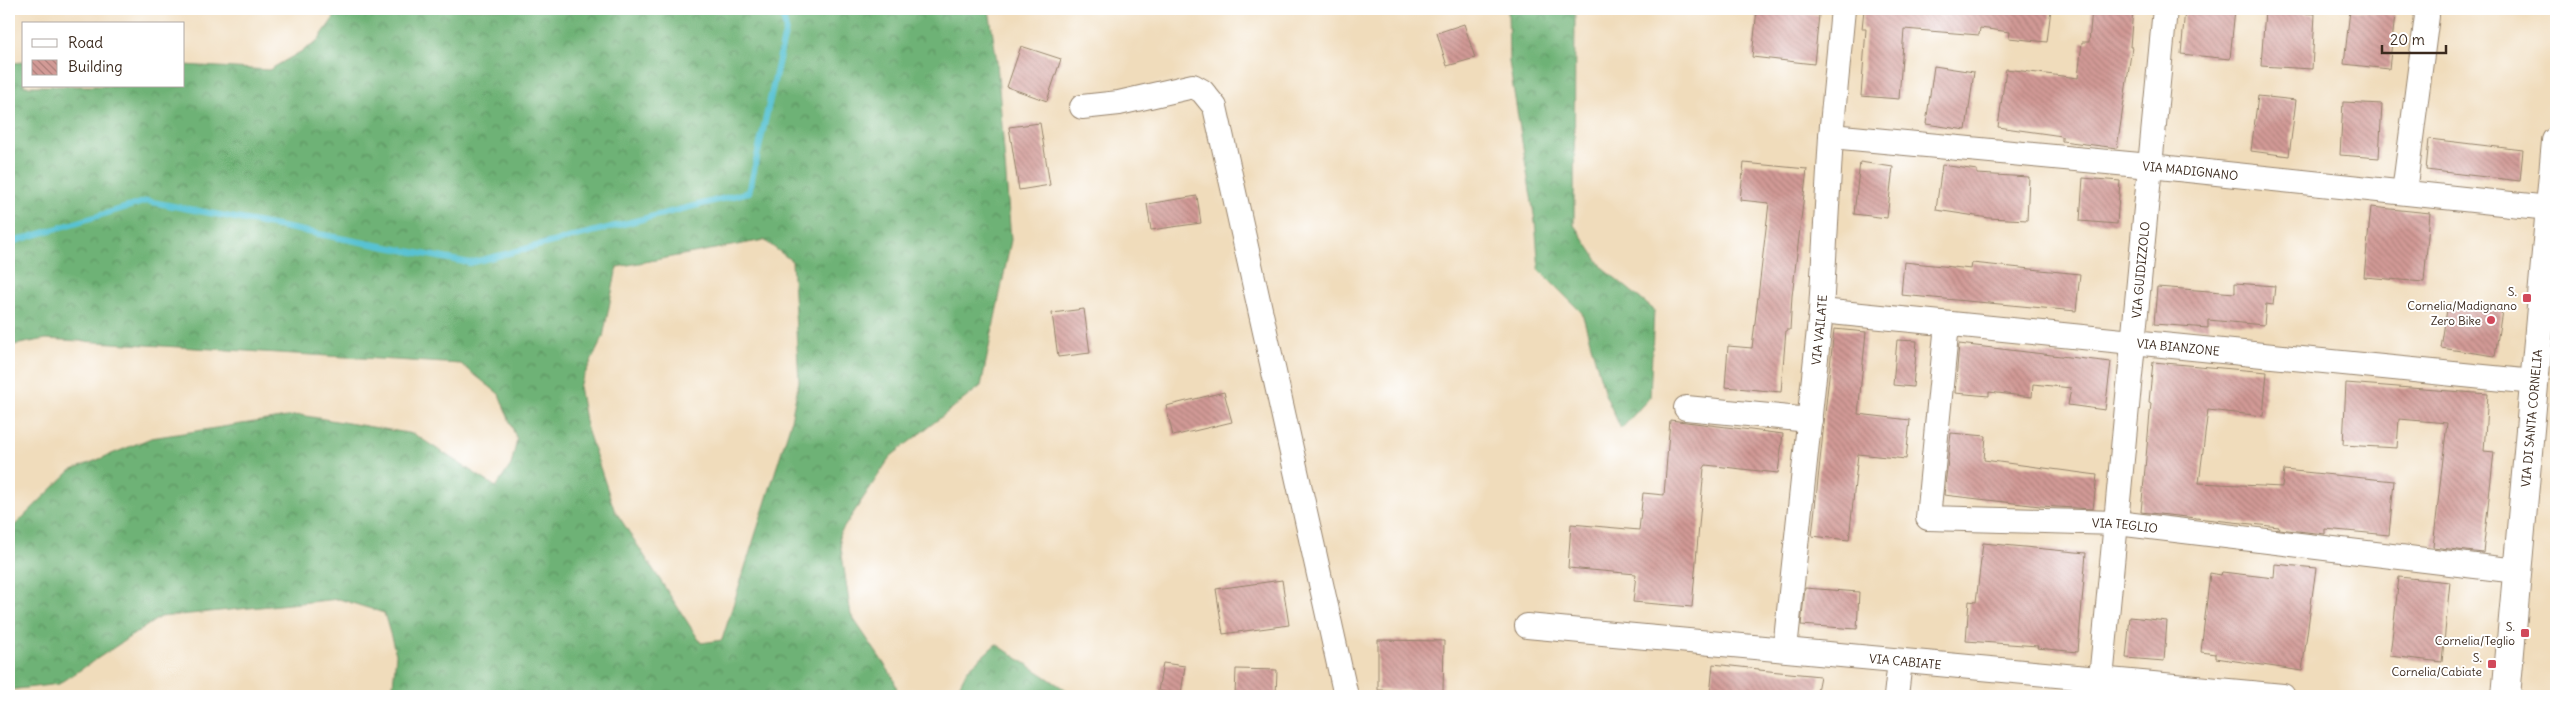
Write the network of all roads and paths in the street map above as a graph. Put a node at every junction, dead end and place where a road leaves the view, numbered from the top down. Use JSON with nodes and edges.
{"nodes":[{"id":1,"x":1843,"y":9,"type":"edge"},
{"id":2,"x":2165,"y":9,"type":"edge"},
{"id":3,"x":2425,"y":9,"type":"edge"},
{"id":4,"x":1082,"y":107,"type":"dead end"},
{"id":5,"x":1831,"y":136,"type":"junction"},
{"id":6,"x":2556,"y":141,"type":"edge"},
{"id":7,"x":2150,"y":166,"type":"junction"},
{"id":8,"x":2404,"y":192,"type":"junction"},
{"id":9,"x":2549,"y":208,"type":"junction"},
{"id":10,"x":1821,"y":311,"type":"junction"},
{"id":11,"x":1947,"y":324,"type":"junction"},
{"id":12,"x":2133,"y":342,"type":"junction"},
{"id":13,"x":2534,"y":382,"type":"junction"},
{"id":14,"x":1686,"y":408,"type":"dead end"},
{"id":15,"x":1810,"y":420,"type":"junction"},
{"id":16,"x":2117,"y":523,"type":"junction"},
{"id":17,"x":2517,"y":571,"type":"junction"},
{"id":18,"x":1527,"y":626,"type":"dead end"},
{"id":19,"x":1785,"y":649,"type":"junction"},
{"id":20,"x":1900,"y":661,"type":"junction"},
{"id":21,"x":2101,"y":679,"type":"junction"},
{"id":22,"x":2253,"y":695,"type":"edge"},
{"id":23,"x":1346,"y":696,"type":"edge"},
{"id":24,"x":1896,"y":696,"type":"edge"},
{"id":25,"x":2283,"y":696,"type":"edge"},
{"id":26,"x":2506,"y":696,"type":"edge"}],
"edges":[{"from":1,"to":5,"type":"street","name":"VIA VAILATE"},
{"from":2,"to":7,"type":"street","name":"VIA GUIDIZZOLO"},
{"from":3,"to":8,"type":"street"},
{"from":4,"to":23,"type":"street"},
{"from":5,"to":7,"type":"street","name":"VIA MADIGNANO"},
{"from":5,"to":10,"type":"street","name":"VIA VAILATE"},
{"from":6,"to":9,"type":"street","name":"VIA DI SANTA CORNELIA"},
{"from":7,"to":8,"type":"street","name":"VIA MADIGNANO"},
{"from":7,"to":12,"type":"street","name":"VIA GUIDIZZOLO"},
{"from":8,"to":9,"type":"street","name":"VIA MADIGNANO"},
{"from":9,"to":13,"type":"street","name":"VIA DI SANTA CORNELIA"},
{"from":10,"to":11,"type":"street","name":"VIA BIANZONE"},
{"from":10,"to":15,"type":"street","name":"VIA VAILATE"},
{"from":11,"to":12,"type":"street","name":"VIA BIANZONE"},
{"from":11,"to":16,"type":"street","name":"VIA TEGLIO"},
{"from":12,"to":13,"type":"street","name":"VIA BIANZONE"},
{"from":12,"to":16,"type":"street","name":"VIA GUIDIZZOLO"},
{"from":13,"to":17,"type":"street","name":"VIA DI SANTA CORNELIA"},
{"from":14,"to":15,"type":"street"},
{"from":15,"to":19,"type":"street","name":"VIA VAILATE"},
{"from":16,"to":17,"type":"street","name":"VIA TEGLIO"},
{"from":16,"to":21,"type":"street","name":"VIA GUIDIZZOLO"},
{"from":17,"to":26,"type":"street","name":"VIA DI SANTA CORNELIA"},
{"from":18,"to":19,"type":"street","name":"VIA CABIATE"},
{"from":19,"to":20,"type":"street","name":"VIA CABIATE"},
{"from":20,"to":21,"type":"street","name":"VIA CABIATE"},
{"from":20,"to":24,"type":"street"},
{"from":21,"to":22,"type":"street","name":"VIA CABIATE"},
{"from":22,"to":25,"type":"street","name":"VIA CABIATE"}]}
